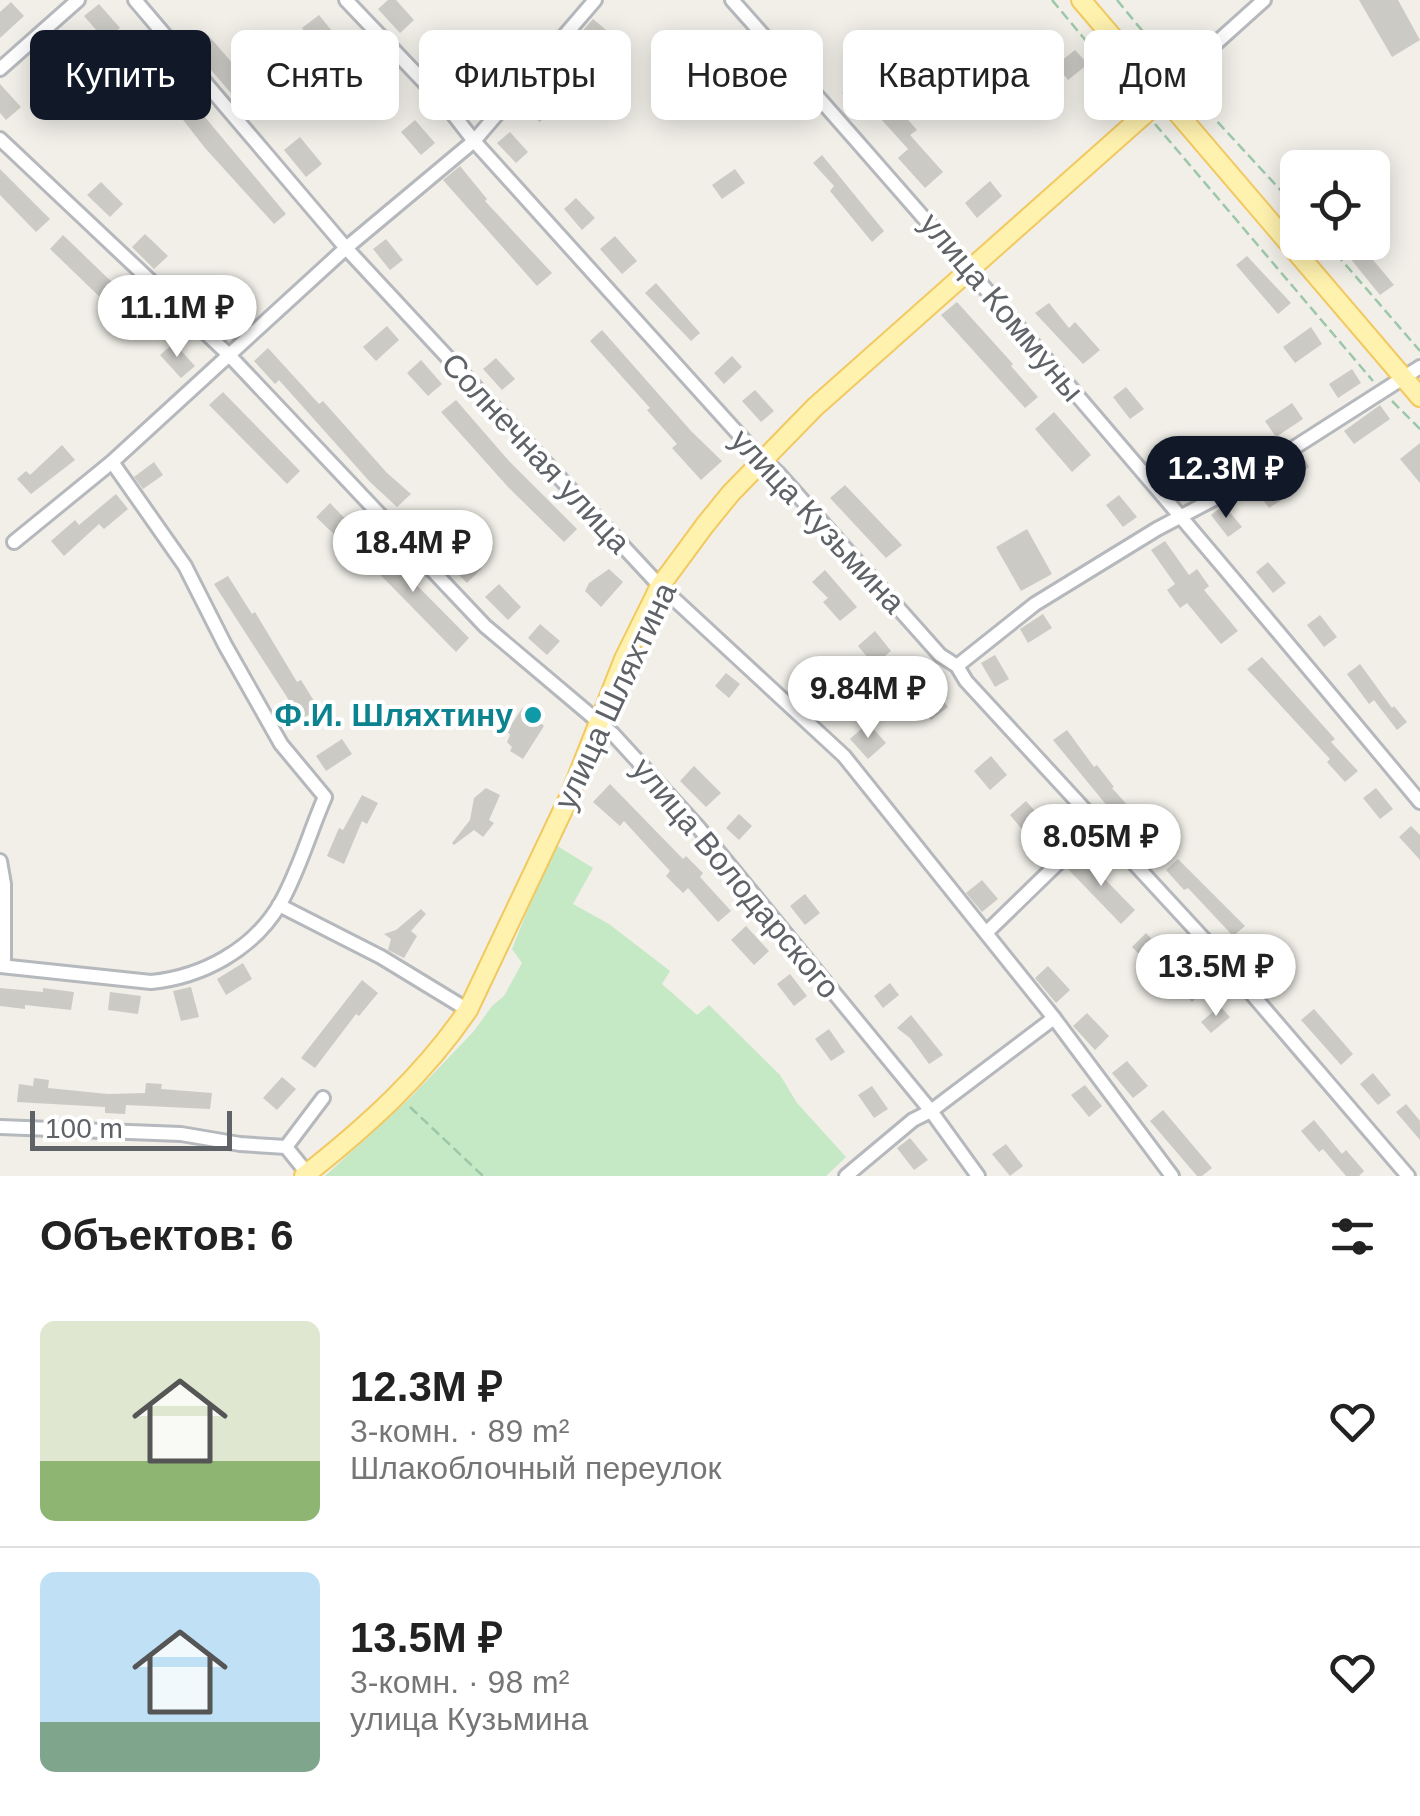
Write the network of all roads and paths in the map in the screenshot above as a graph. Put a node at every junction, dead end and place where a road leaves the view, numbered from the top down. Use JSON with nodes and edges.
{"nodes":[{"id":1,"x":78,"y":0,"type":"edge"},
{"id":2,"x":136,"y":0,"type":"edge"},
{"id":3,"x":346,"y":0,"type":"edge"},
{"id":4,"x":595,"y":0,"type":"edge"},
{"id":5,"x":732,"y":0,"type":"edge"},
{"id":6,"x":1052,"y":0,"type":"edge"},
{"id":7,"x":1082,"y":0,"type":"edge"},
{"id":8,"x":1116,"y":0,"type":"edge"},
{"id":9,"x":1264,"y":0,"type":"edge"},
{"id":10,"x":1107,"y":30,"type":"edge"},
{"id":11,"x":1141,"y":30,"type":"edge"},
{"id":12,"x":1084,"y":38,"type":"edge"},
{"id":13,"x":1222,"y":39,"type":"edge"},
{"id":14,"x":0,"y":69,"type":"edge"},
{"id":15,"x":1138,"y":120,"type":"edge"},
{"id":16,"x":1152,"y":120,"type":"edge"},
{"id":17,"x":1183,"y":120,"type":"edge"},
{"id":18,"x":1216,"y":120,"type":"edge"},
{"id":19,"x":0,"y":139,"type":"edge"},
{"id":20,"x":474,"y":141,"type":"junction"},
{"id":21,"x":1280,"y":190,"type":"edge"},
{"id":22,"x":346,"y":248,"type":"junction"},
{"id":23,"x":1342,"y":260,"type":"edge"},
{"id":24,"x":968,"y":271,"type":"junction"},
{"id":25,"x":1420,"y":351,"type":"edge"},
{"id":26,"x":228,"y":354,"type":"junction"},
{"id":27,"x":1412,"y":373,"type":"edge"},
{"id":28,"x":1383,"y":392,"type":"junction"},
{"id":29,"x":1420,"y":397,"type":"edge"},
{"id":30,"x":1420,"y":429,"type":"edge"},
{"id":31,"x":763,"y":460,"type":"junction"},
{"id":32,"x":112,"y":462,"type":"junction"},
{"id":33,"x":1184,"y":517,"type":"junction"},
{"id":34,"x":14,"y":542,"type":"dead end"},
{"id":35,"x":660,"y":586,"type":"junction"},
{"id":36,"x":957,"y":666,"type":"junction"},
{"id":37,"x":598,"y":724,"type":"junction"},
{"id":38,"x":1420,"y":802,"type":"edge"},
{"id":39,"x":1096,"y":826,"type":"junction"},
{"id":40,"x":0,"y":860,"type":"edge"},
{"id":41,"x":279,"y":905,"type":"junction"},
{"id":42,"x":986,"y":933,"type":"junction"},
{"id":43,"x":2,"y":966,"type":"edge"},
{"id":44,"x":468,"y":1010,"type":"junction"},
{"id":45,"x":1054,"y":1018,"type":"junction"},
{"id":46,"x":398,"y":1096,"type":"junction"},
{"id":47,"x":323,"y":1098,"type":"dead end"},
{"id":48,"x":931,"y":1111,"type":"junction"},
{"id":49,"x":0,"y":1127,"type":"edge"},
{"id":50,"x":286,"y":1147,"type":"junction"},
{"id":51,"x":306,"y":1175,"type":"edge"},
{"id":52,"x":483,"y":1176,"type":"edge"},
{"id":53,"x":846,"y":1176,"type":"edge"},
{"id":54,"x":978,"y":1176,"type":"edge"},
{"id":55,"x":1172,"y":1176,"type":"edge"},
{"id":56,"x":1408,"y":1176,"type":"edge"}],
"edges":[{"from":1,"to":14,"type":"street"},
{"from":2,"to":22,"type":"street","name":"Солнечная улица"},
{"from":3,"to":20,"type":"street","name":"улица Кузьмина"},
{"from":4,"to":20,"type":"street"},
{"from":5,"to":24,"type":"street","name":"улица Коммуны"},
{"from":6,"to":12,"type":"path"},
{"from":7,"to":10,"type":"main road"},
{"from":8,"to":11,"type":"path"},
{"from":9,"to":13,"type":"street"},
{"from":15,"to":24,"type":"main road","name":"улица Шляхтина"},
{"from":16,"to":28,"type":"path"},
{"from":17,"to":27,"type":"main road"},
{"from":18,"to":21,"type":"path"},
{"from":19,"to":26,"type":"street","name":"улица Володарского"},
{"from":20,"to":22,"type":"street"},
{"from":20,"to":31,"type":"street","name":"улица Кузьмина"},
{"from":22,"to":26,"type":"street"},
{"from":22,"to":35,"type":"street","name":"Солнечная улица"},
{"from":23,"to":25,"type":"path"},
{"from":24,"to":31,"type":"main road","name":"улица Шляхтина"},
{"from":24,"to":33,"type":"street","name":"улица Коммуны"},
{"from":26,"to":32,"type":"street"},
{"from":26,"to":37,"type":"street","name":"улица Володарского"},
{"from":27,"to":28,"type":"street"},
{"from":27,"to":29,"type":"main road"},
{"from":28,"to":30,"type":"path"},
{"from":28,"to":33,"type":"street"},
{"from":31,"to":35,"type":"main road","name":"улица Шляхтина"},
{"from":31,"to":36,"type":"street","name":"улица Кузьмина"},
{"from":32,"to":34,"type":"street"},
{"from":32,"to":41,"type":"street"},
{"from":33,"to":36,"type":"street"},
{"from":33,"to":38,"type":"street","name":"улица Коммуны"},
{"from":35,"to":37,"type":"main road","name":"улица Шляхтина"},
{"from":35,"to":42,"type":"street","name":"Солнечная улица"},
{"from":36,"to":39,"type":"street","name":"улица Кузьмина"},
{"from":37,"to":44,"type":"main road","name":"улица Шляхтина"},
{"from":37,"to":48,"type":"street","name":"улица Володарского"},
{"from":39,"to":42,"type":"street"},
{"from":39,"to":56,"type":"street","name":"улица Кузьмина"},
{"from":40,"to":43,"type":"street"},
{"from":41,"to":43,"type":"street"},
{"from":41,"to":44,"type":"street"},
{"from":42,"to":45,"type":"street","name":"Солнечная улица"},
{"from":44,"to":46,"type":"main road","name":"улица Шляхтина"},
{"from":45,"to":48,"type":"street"},
{"from":45,"to":55,"type":"street","name":"Солнечная улица"},
{"from":46,"to":51,"type":"main road","name":"улица Шляхтина"},
{"from":46,"to":52,"type":"path"},
{"from":47,"to":50,"type":"street"},
{"from":48,"to":53,"type":"street"},
{"from":48,"to":54,"type":"street","name":"улица Володарского"},
{"from":49,"to":50,"type":"street"},
{"from":50,"to":51,"type":"street"}]}
